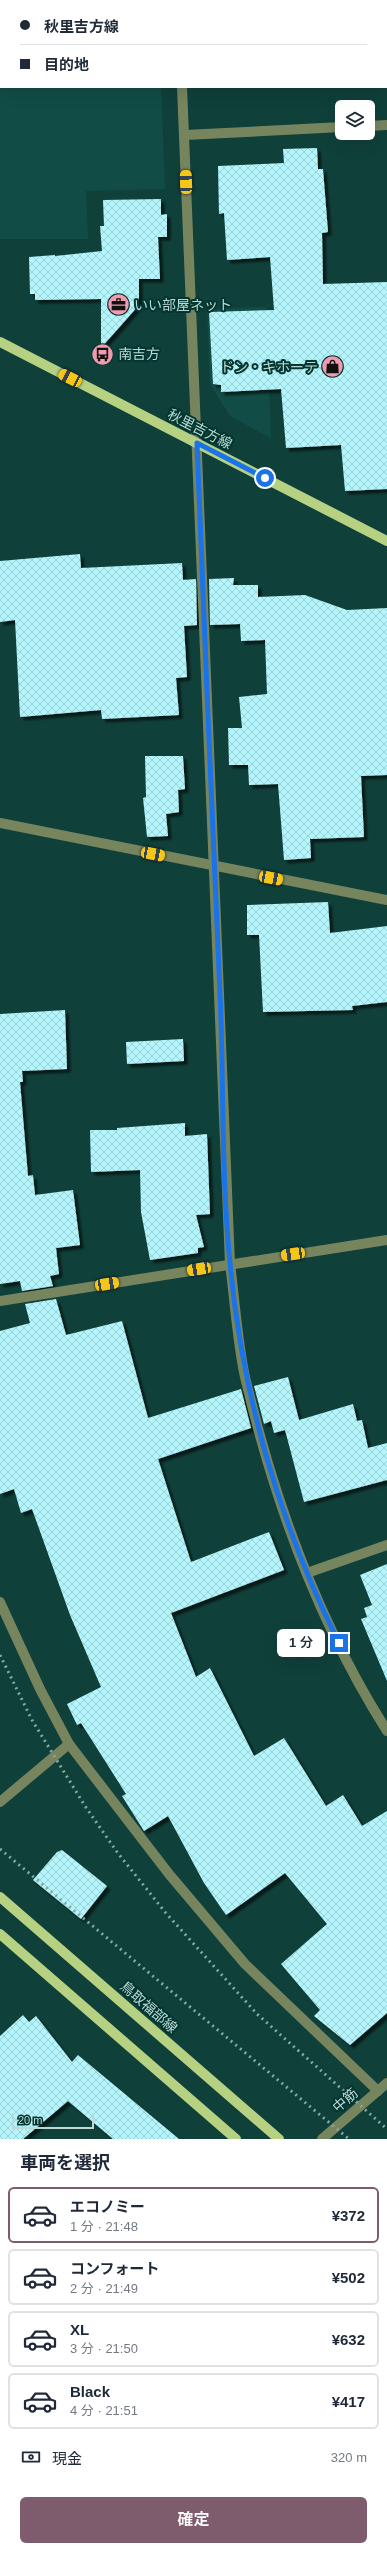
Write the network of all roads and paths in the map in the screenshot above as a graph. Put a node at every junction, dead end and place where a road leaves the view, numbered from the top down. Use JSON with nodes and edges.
{"nodes":[{"id":1,"x":182,"y":88,"type":"edge"},
{"id":2,"x":387,"y":125,"type":"edge"},
{"id":3,"x":375,"y":126,"type":"edge"},
{"id":4,"x":335,"y":127,"type":"edge"},
{"id":5,"x":185,"y":135,"type":"junction"},
{"id":6,"x":0,"y":342,"type":"edge"},
{"id":7,"x":197,"y":443,"type":"junction"},
{"id":8,"x":387,"y":541,"type":"edge"},
{"id":9,"x":0,"y":823,"type":"edge"},
{"id":10,"x":214,"y":866,"type":"junction"},
{"id":11,"x":387,"y":900,"type":"edge"},
{"id":12,"x":387,"y":1240,"type":"edge"},
{"id":13,"x":230,"y":1264,"type":"junction"},
{"id":14,"x":0,"y":1301,"type":"edge"},
{"id":15,"x":387,"y":1545,"type":"edge"},
{"id":16,"x":307,"y":1573,"type":"junction"},
{"id":17,"x":0,"y":1602,"type":"edge"},
{"id":18,"x":387,"y":1731,"type":"edge"},
{"id":19,"x":69,"y":1744,"type":"junction"},
{"id":20,"x":0,"y":1802,"type":"edge"},
{"id":21,"x":0,"y":1897,"type":"edge"},
{"id":22,"x":0,"y":1934,"type":"edge"},
{"id":23,"x":387,"y":2083,"type":"edge"},
{"id":24,"x":378,"y":2091,"type":"junction"},
{"id":25,"x":236,"y":2139,"type":"edge"},
{"id":26,"x":279,"y":2139,"type":"edge"},
{"id":27,"x":322,"y":2139,"type":"edge"}],
"edges":[{"from":1,"to":5,"type":"street"},
{"from":2,"to":3,"type":"street"},
{"from":4,"to":5,"type":"street"},
{"from":5,"to":7,"type":"street"},
{"from":6,"to":7,"type":"main road","name":"秋里吉方線"},
{"from":7,"to":8,"type":"main road","name":"秋里吉方線"},
{"from":7,"to":10,"type":"street"},
{"from":9,"to":10,"type":"street"},
{"from":10,"to":11,"type":"street"},
{"from":10,"to":13,"type":"street"},
{"from":12,"to":13,"type":"street"},
{"from":13,"to":14,"type":"street"},
{"from":13,"to":16,"type":"street"},
{"from":15,"to":16,"type":"street"},
{"from":16,"to":18,"type":"street"},
{"from":17,"to":19,"type":"street"},
{"from":19,"to":20,"type":"street"},
{"from":19,"to":24,"type":"street"},
{"from":21,"to":26,"type":"main road","name":"鳥取福部線"},
{"from":22,"to":25,"type":"main road"},
{"from":23,"to":24,"type":"street","name":"中筋"},
{"from":24,"to":27,"type":"street","name":"中筋"}]}
